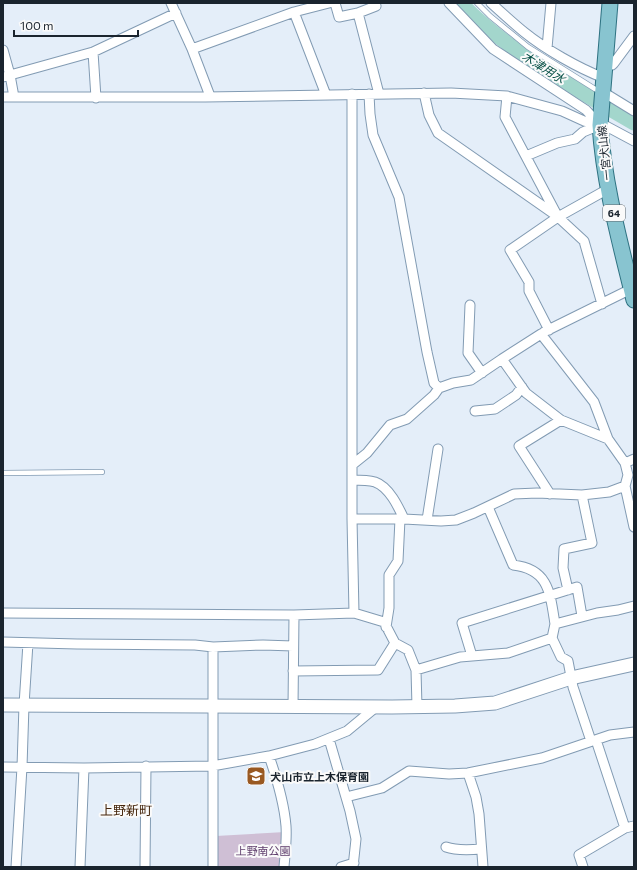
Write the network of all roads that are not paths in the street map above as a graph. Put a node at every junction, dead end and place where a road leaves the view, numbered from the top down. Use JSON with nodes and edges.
{"nodes":[{"id":1,"x":171,"y":3,"type":"edge"},
{"id":2,"x":329,"y":3,"type":"edge"},
{"id":3,"x":335,"y":3,"type":"edge"},
{"id":4,"x":375,"y":3,"type":"edge"},
{"id":5,"x":449,"y":3,"type":"edge"},
{"id":6,"x":477,"y":3,"type":"edge"},
{"id":7,"x":492,"y":3,"type":"edge"},
{"id":8,"x":550,"y":3,"type":"edge"},
{"id":9,"x":610,"y":3,"type":"edge"},
{"id":10,"x":294,"y":12,"type":"junction"},
{"id":11,"x":176,"y":13,"type":"junction"},
{"id":12,"x":358,"y":13,"type":"junction"},
{"id":13,"x":634,"y":36,"type":"edge"},
{"id":14,"x":547,"y":48,"type":"junction"},
{"id":15,"x":192,"y":49,"type":"junction"},
{"id":16,"x":3,"y":50,"type":"edge"},
{"id":17,"x":93,"y":52,"type":"junction"},
{"id":18,"x":7,"y":76,"type":"edge"},
{"id":19,"x":604,"y":78,"type":"junction"},
{"id":20,"x":424,"y":93,"type":"junction"},
{"id":21,"x":352,"y":94,"type":"junction"},
{"id":22,"x":369,"y":94,"type":"junction"},
{"id":23,"x":379,"y":94,"type":"junction"},
{"id":24,"x":326,"y":95,"type":"junction"},
{"id":25,"x":210,"y":96,"type":"junction"},
{"id":26,"x":507,"y":96,"type":"junction"},
{"id":27,"x":3,"y":97,"type":"edge"},
{"id":28,"x":14,"y":97,"type":"junction"},
{"id":29,"x":96,"y":98,"type":"junction"},
{"id":30,"x":634,"y":111,"type":"edge"},
{"id":31,"x":600,"y":125,"type":"junction"},
{"id":32,"x":634,"y":141,"type":"edge"},
{"id":33,"x":526,"y":156,"type":"junction"},
{"id":34,"x":608,"y":189,"type":"junction"},
{"id":35,"x":558,"y":217,"type":"junction"},
{"id":36,"x":630,"y":262,"type":"edge"},
{"id":37,"x":633,"y":295,"type":"edge"},
{"id":38,"x":602,"y":304,"type":"junction"},
{"id":39,"x":470,"y":306,"type":"dead end"},
{"id":40,"x":545,"y":332,"type":"junction"},
{"id":41,"x":502,"y":359,"type":"junction"},
{"id":42,"x":482,"y":373,"type":"junction"},
{"id":43,"x":439,"y":388,"type":"junction"},
{"id":44,"x":522,"y":388,"type":"junction"},
{"id":45,"x":475,"y":411,"type":"dead end"},
{"id":46,"x":561,"y":420,"type":"junction"},
{"id":47,"x":608,"y":439,"type":"junction"},
{"id":48,"x":438,"y":449,"type":"dead end"},
{"id":49,"x":634,"y":459,"type":"edge"},
{"id":50,"x":624,"y":463,"type":"junction"},
{"id":51,"x":352,"y":464,"type":"junction"},
{"id":52,"x":102,"y":472,"type":"dead end"},
{"id":53,"x":3,"y":473,"type":"edge"},
{"id":54,"x":352,"y":480,"type":"junction"},
{"id":55,"x":625,"y":486,"type":"junction"},
{"id":56,"x":550,"y":494,"type":"junction"},
{"id":57,"x":582,"y":495,"type":"junction"},
{"id":58,"x":488,"y":507,"type":"junction"},
{"id":59,"x":352,"y":519,"type":"junction"},
{"id":60,"x":402,"y":519,"type":"junction"},
{"id":61,"x":427,"y":520,"type":"junction"},
{"id":62,"x":634,"y":527,"type":"edge"},
{"id":63,"x":568,"y":590,"type":"junction"},
{"id":64,"x":550,"y":595,"type":"junction"},
{"id":65,"x":634,"y":606,"type":"edge"},
{"id":66,"x":3,"y":613,"type":"edge"},
{"id":67,"x":354,"y":613,"type":"junction"},
{"id":68,"x":294,"y":615,"type":"junction"},
{"id":69,"x":582,"y":616,"type":"junction"},
{"id":70,"x":555,"y":624,"type":"junction"},
{"id":71,"x":386,"y":627,"type":"junction"},
{"id":72,"x":552,"y":638,"type":"junction"},
{"id":73,"x":3,"y":642,"type":"edge"},
{"id":74,"x":28,"y":643,"type":"junction"},
{"id":75,"x":395,"y":643,"type":"junction"},
{"id":76,"x":293,"y":646,"type":"junction"},
{"id":77,"x":212,"y":647,"type":"junction"},
{"id":78,"x":472,"y":656,"type":"junction"},
{"id":79,"x":634,"y":664,"type":"edge"},
{"id":80,"x":416,"y":670,"type":"junction"},
{"id":81,"x":293,"y":671,"type":"junction"},
{"id":82,"x":571,"y":678,"type":"junction"},
{"id":83,"x":3,"y":705,"type":"edge"},
{"id":84,"x":24,"y":705,"type":"junction"},
{"id":85,"x":213,"y":706,"type":"junction"},
{"id":86,"x":293,"y":707,"type":"junction"},
{"id":87,"x":376,"y":707,"type":"junction"},
{"id":88,"x":417,"y":707,"type":"junction"},
{"id":89,"x":634,"y":732,"type":"edge"},
{"id":90,"x":329,"y":738,"type":"junction"},
{"id":91,"x":593,"y":741,"type":"junction"},
{"id":92,"x":269,"y":756,"type":"junction"},
{"id":93,"x":146,"y":766,"type":"junction"},
{"id":94,"x":212,"y":766,"type":"junction"},
{"id":95,"x":3,"y":767,"type":"edge"},
{"id":96,"x":22,"y":767,"type":"junction"},
{"id":97,"x":84,"y":768,"type":"junction"},
{"id":98,"x":468,"y":773,"type":"junction"},
{"id":99,"x":346,"y":797,"type":"junction"},
{"id":100,"x":629,"y":827,"type":"edge"},
{"id":101,"x":446,"y":848,"type":"dead end"},
{"id":102,"x":481,"y":849,"type":"junction"},
{"id":103,"x":354,"y":865,"type":"edge"},
{"id":104,"x":16,"y":867,"type":"edge"},
{"id":105,"x":80,"y":867,"type":"edge"},
{"id":106,"x":145,"y":867,"type":"edge"},
{"id":107,"x":213,"y":867,"type":"edge"},
{"id":108,"x":284,"y":867,"type":"edge"},
{"id":109,"x":341,"y":867,"type":"edge"},
{"id":110,"x":483,"y":867,"type":"edge"},
{"id":111,"x":583,"y":867,"type":"edge"}],
"edges":[{"from":1,"to":11,"type":"street"},
{"from":2,"to":10,"type":"street"},
{"from":3,"to":12,"type":"street"},
{"from":4,"to":12,"type":"street"},
{"from":5,"to":31,"type":"street"},
{"from":6,"to":19,"type":"lane"},
{"from":7,"to":14,"type":"street"},
{"from":8,"to":14,"type":"street"},
{"from":9,"to":19,"type":"main road","name":"一宮犬山線","number":"64"},
{"from":10,"to":15,"type":"street"},
{"from":10,"to":24,"type":"street"},
{"from":11,"to":15,"type":"street"},
{"from":11,"to":17,"type":"street"},
{"from":12,"to":23,"type":"street"},
{"from":13,"to":19,"type":"street"},
{"from":14,"to":19,"type":"street"},
{"from":15,"to":25,"type":"street"},
{"from":16,"to":18,"type":"street"},
{"from":17,"to":18,"type":"street"},
{"from":17,"to":29,"type":"street"},
{"from":18,"to":28,"type":"street"},
{"from":19,"to":30,"type":"street"},
{"from":19,"to":31,"type":"main road","name":"一宮犬山線","number":"64"},
{"from":20,"to":23,"type":"street"},
{"from":20,"to":26,"type":"street"},
{"from":20,"to":35,"type":"street"},
{"from":21,"to":22,"type":"street"},
{"from":21,"to":24,"type":"street"},
{"from":21,"to":51,"type":"street"},
{"from":22,"to":23,"type":"street"},
{"from":22,"to":43,"type":"street"},
{"from":24,"to":25,"type":"street"},
{"from":25,"to":29,"type":"street"},
{"from":26,"to":31,"type":"street"},
{"from":26,"to":33,"type":"street"},
{"from":27,"to":28,"type":"street"},
{"from":28,"to":29,"type":"street"},
{"from":31,"to":32,"type":"street"},
{"from":31,"to":33,"type":"street"},
{"from":31,"to":34,"type":"main road","name":"一宮犬山線","number":"64"},
{"from":33,"to":35,"type":"street"},
{"from":34,"to":35,"type":"street"},
{"from":34,"to":36,"type":"main road","name":"一宮犬山線","number":"64"},
{"from":35,"to":38,"type":"street"},
{"from":35,"to":40,"type":"street"},
{"from":36,"to":37,"type":"main road","name":"一宮犬山線","number":"64"},
{"from":37,"to":38,"type":"street"},
{"from":38,"to":40,"type":"street"},
{"from":39,"to":42,"type":"street"},
{"from":40,"to":41,"type":"street"},
{"from":40,"to":47,"type":"street"},
{"from":41,"to":42,"type":"street"},
{"from":41,"to":44,"type":"street"},
{"from":42,"to":43,"type":"street"},
{"from":43,"to":51,"type":"street"},
{"from":44,"to":45,"type":"street"},
{"from":44,"to":46,"type":"street"},
{"from":46,"to":47,"type":"street"},
{"from":46,"to":56,"type":"street"},
{"from":47,"to":50,"type":"street"},
{"from":48,"to":61,"type":"street"},
{"from":49,"to":50,"type":"street"},
{"from":50,"to":55,"type":"street"},
{"from":51,"to":54,"type":"street"},
{"from":52,"to":53,"type":"lane"},
{"from":54,"to":59,"type":"street"},
{"from":54,"to":60,"type":"street"},
{"from":55,"to":57,"type":"street"},
{"from":55,"to":62,"type":"street"},
{"from":56,"to":57,"type":"street"},
{"from":56,"to":58,"type":"street"},
{"from":57,"to":63,"type":"street"},
{"from":58,"to":61,"type":"street"},
{"from":58,"to":64,"type":"street"},
{"from":59,"to":60,"type":"street"},
{"from":59,"to":67,"type":"street"},
{"from":60,"to":61,"type":"street"},
{"from":60,"to":71,"type":"street"},
{"from":63,"to":64,"type":"street"},
{"from":63,"to":69,"type":"street"},
{"from":64,"to":70,"type":"street"},
{"from":64,"to":78,"type":"street"},
{"from":65,"to":69,"type":"street"},
{"from":66,"to":68,"type":"street"},
{"from":67,"to":68,"type":"street"},
{"from":67,"to":71,"type":"street"},
{"from":68,"to":76,"type":"street"},
{"from":69,"to":70,"type":"street"},
{"from":70,"to":72,"type":"street"},
{"from":71,"to":75,"type":"street"},
{"from":72,"to":78,"type":"street"},
{"from":72,"to":82,"type":"street"},
{"from":73,"to":74,"type":"street"},
{"from":74,"to":77,"type":"street"},
{"from":74,"to":84,"type":"street"},
{"from":75,"to":80,"type":"street"},
{"from":75,"to":81,"type":"street"},
{"from":76,"to":77,"type":"street"},
{"from":76,"to":81,"type":"street"},
{"from":77,"to":85,"type":"street"},
{"from":78,"to":80,"type":"street"},
{"from":79,"to":82,"type":"street"},
{"from":80,"to":88,"type":"street"},
{"from":81,"to":86,"type":"street"},
{"from":82,"to":88,"type":"street"},
{"from":82,"to":91,"type":"street"},
{"from":83,"to":84,"type":"street"},
{"from":84,"to":85,"type":"street"},
{"from":84,"to":96,"type":"street"},
{"from":85,"to":86,"type":"street"},
{"from":85,"to":94,"type":"street"},
{"from":86,"to":87,"type":"street"},
{"from":87,"to":88,"type":"street"},
{"from":87,"to":90,"type":"street"},
{"from":89,"to":91,"type":"street"},
{"from":90,"to":92,"type":"street"},
{"from":90,"to":99,"type":"street"},
{"from":91,"to":98,"type":"street"},
{"from":91,"to":100,"type":"street"},
{"from":92,"to":94,"type":"street"},
{"from":92,"to":108,"type":"street"},
{"from":93,"to":94,"type":"street"},
{"from":93,"to":97,"type":"street"},
{"from":93,"to":106,"type":"street"},
{"from":94,"to":107,"type":"street"},
{"from":95,"to":96,"type":"street"},
{"from":96,"to":97,"type":"street"},
{"from":96,"to":104,"type":"street"},
{"from":97,"to":105,"type":"street"},
{"from":98,"to":99,"type":"street"},
{"from":98,"to":102,"type":"street"},
{"from":99,"to":103,"type":"street"},
{"from":100,"to":111,"type":"street"},
{"from":101,"to":102,"type":"street"},
{"from":102,"to":110,"type":"street"},
{"from":103,"to":109,"type":"street"}]}
